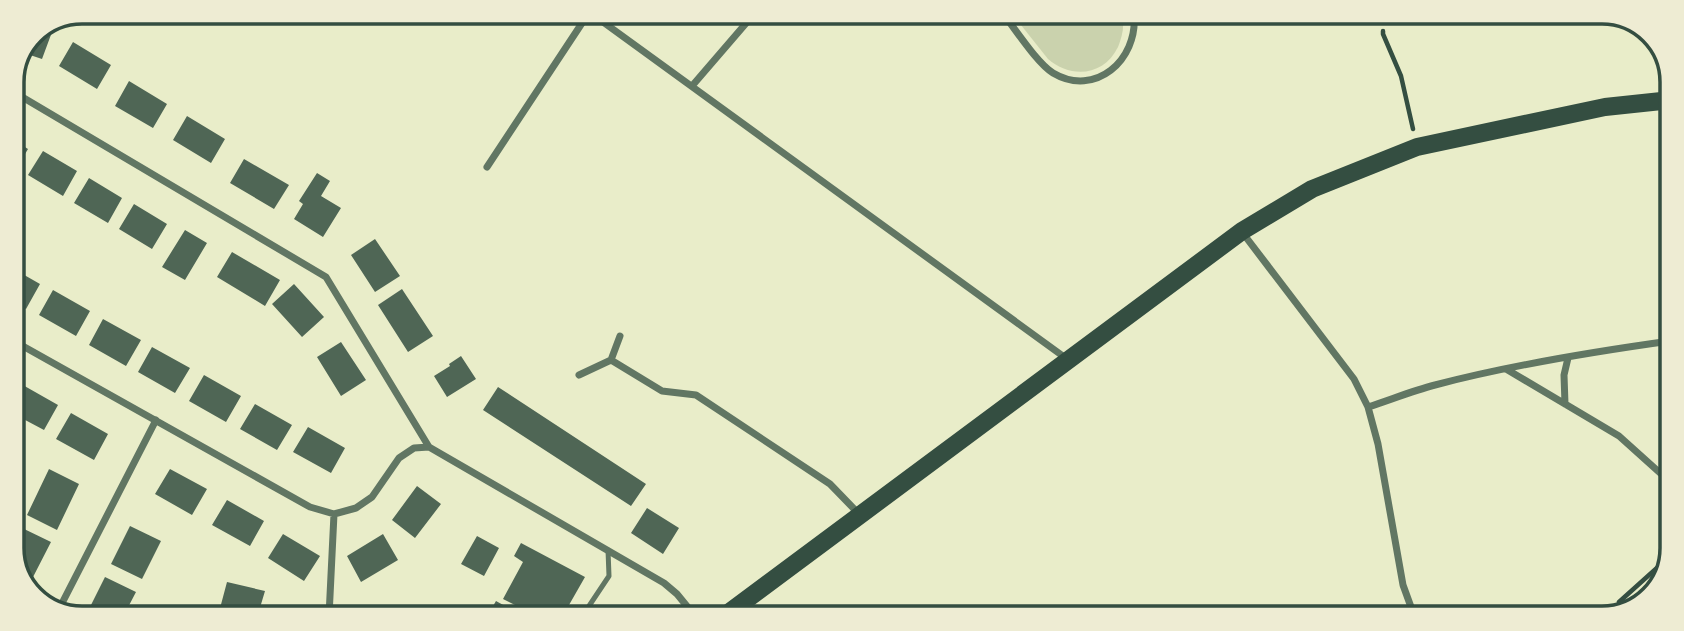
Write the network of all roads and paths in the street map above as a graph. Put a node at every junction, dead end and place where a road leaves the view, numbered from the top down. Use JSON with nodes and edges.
{"nodes":[{"id":1,"x":583,"y":24,"type":"edge"},
{"id":2,"x":605,"y":24,"type":"edge"},
{"id":3,"x":745,"y":24,"type":"edge"},
{"id":4,"x":1011,"y":24,"type":"edge"},
{"id":5,"x":1134,"y":24,"type":"edge"},
{"id":6,"x":1384,"y":24,"type":"edge"},
{"id":7,"x":692,"y":86,"type":"junction"},
{"id":8,"x":24,"y":97,"type":"edge"},
{"id":9,"x":1659,"y":101,"type":"edge"},
{"id":10,"x":1417,"y":147,"type":"junction"},
{"id":11,"x":487,"y":167,"type":"dead end"},
{"id":12,"x":1242,"y":231,"type":"junction"},
{"id":13,"x":620,"y":335,"type":"dead end"},
{"id":14,"x":1660,"y":343,"type":"edge"},
{"id":15,"x":25,"y":347,"type":"edge"},
{"id":16,"x":1567,"y":358,"type":"junction"},
{"id":17,"x":611,"y":360,"type":"junction"},
{"id":18,"x":1069,"y":360,"type":"junction"},
{"id":19,"x":1506,"y":369,"type":"junction"},
{"id":20,"x":579,"y":375,"type":"dead end"},
{"id":21,"x":1565,"y":404,"type":"junction"},
{"id":22,"x":1368,"y":407,"type":"junction"},
{"id":23,"x":156,"y":420,"type":"junction"},
{"id":24,"x":429,"y":447,"type":"junction"},
{"id":25,"x":1660,"y":473,"type":"edge"},
{"id":26,"x":334,"y":514,"type":"junction"},
{"id":27,"x":860,"y":514,"type":"junction"},
{"id":28,"x":608,"y":550,"type":"junction"},
{"id":29,"x":1655,"y":569,"type":"edge"},
{"id":30,"x":1619,"y":601,"type":"dead end"},
{"id":31,"x":62,"y":602,"type":"edge"},
{"id":32,"x":329,"y":606,"type":"edge"},
{"id":33,"x":589,"y":606,"type":"edge"},
{"id":34,"x":686,"y":606,"type":"edge"},
{"id":35,"x":738,"y":606,"type":"edge"},
{"id":36,"x":1411,"y":606,"type":"edge"}],
"edges":[{"from":1,"to":11,"type":"street"},
{"from":2,"to":7,"type":"street"},
{"from":3,"to":7,"type":"street"},
{"from":4,"to":5,"type":"street"},
{"from":6,"to":10,"type":"path"},
{"from":7,"to":18,"type":"street"},
{"from":8,"to":24,"type":"street"},
{"from":9,"to":10,"type":"main road"},
{"from":10,"to":12,"type":"main road"},
{"from":12,"to":18,"type":"main road"},
{"from":12,"to":22,"type":"street"},
{"from":13,"to":17,"type":"street"},
{"from":14,"to":16,"type":"street"},
{"from":15,"to":23,"type":"street"},
{"from":16,"to":19,"type":"street"},
{"from":16,"to":21,"type":"street"},
{"from":17,"to":20,"type":"street"},
{"from":17,"to":27,"type":"street"},
{"from":18,"to":27,"type":"main road"},
{"from":19,"to":21,"type":"street"},
{"from":19,"to":22,"type":"street"},
{"from":21,"to":25,"type":"street"},
{"from":22,"to":36,"type":"street"},
{"from":23,"to":26,"type":"street"},
{"from":23,"to":31,"type":"street"},
{"from":24,"to":26,"type":"street"},
{"from":24,"to":28,"type":"street"},
{"from":26,"to":32,"type":"street"},
{"from":27,"to":35,"type":"main road"},
{"from":28,"to":33,"type":"lane"},
{"from":28,"to":34,"type":"street"},
{"from":29,"to":30,"type":"path"}]}
